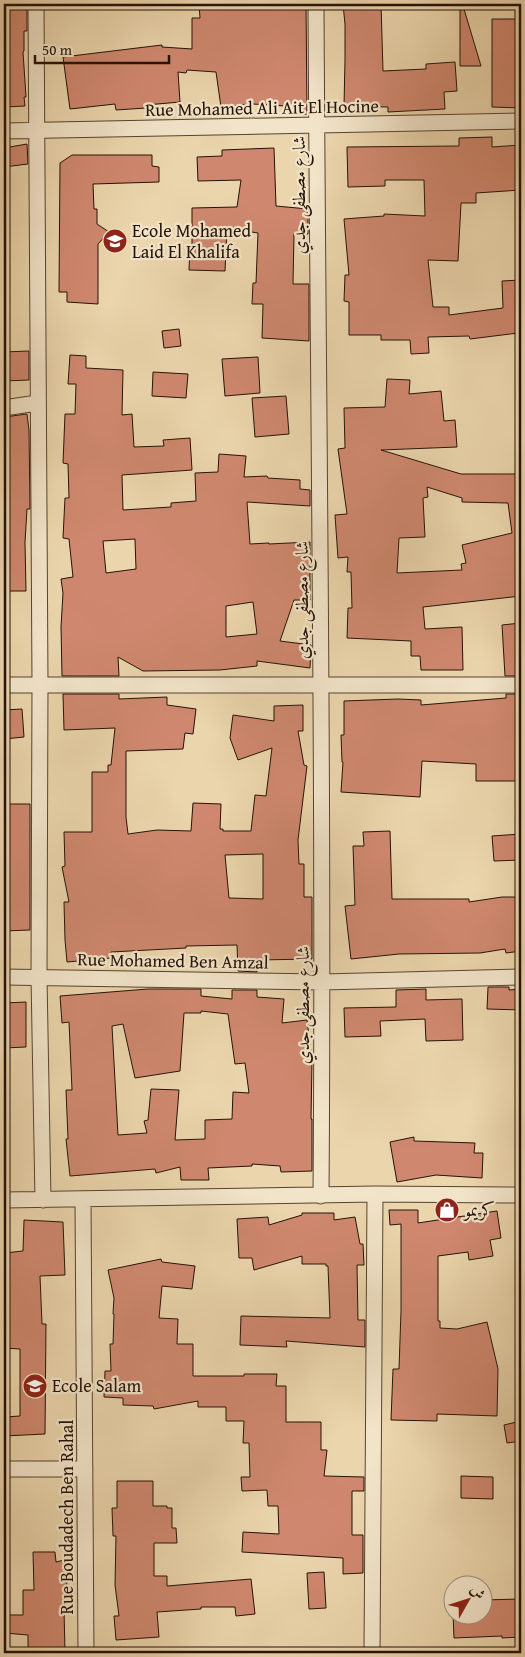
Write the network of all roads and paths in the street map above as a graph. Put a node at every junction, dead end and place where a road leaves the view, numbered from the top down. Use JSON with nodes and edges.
{"nodes":[{"id":1,"x":36,"y":4,"type":"edge"},
{"id":2,"x":316,"y":4,"type":"edge"},
{"id":3,"x":521,"y":121,"type":"edge"},
{"id":4,"x":317,"y":125,"type":"junction"},
{"id":5,"x":4,"y":131,"type":"edge"},
{"id":6,"x":37,"y":131,"type":"junction"},
{"id":7,"x":37,"y":403,"type":"junction"},
{"id":8,"x":4,"y":408,"type":"edge"},
{"id":9,"x":40,"y":684,"type":"junction"},
{"id":10,"x":4,"y":685,"type":"edge"},
{"id":11,"x":322,"y":685,"type":"junction"},
{"id":12,"x":521,"y":685,"type":"edge"},
{"id":13,"x":4,"y":977,"type":"edge"},
{"id":14,"x":39,"y":977,"type":"junction"},
{"id":15,"x":521,"y":977,"type":"edge"},
{"id":16,"x":322,"y":982,"type":"junction"},
{"id":17,"x":375,"y":1194,"type":"junction"},
{"id":18,"x":521,"y":1195,"type":"edge"},
{"id":19,"x":321,"y":1196,"type":"junction"},
{"id":20,"x":4,"y":1200,"type":"edge"},
{"id":21,"x":43,"y":1200,"type":"junction"},
{"id":22,"x":83,"y":1200,"type":"junction"},
{"id":23,"x":4,"y":1469,"type":"edge"},
{"id":24,"x":85,"y":1469,"type":"junction"},
{"id":25,"x":86,"y":1653,"type":"edge"},
{"id":26,"x":372,"y":1653,"type":"edge"}],
"edges":[{"from":1,"to":6,"type":"street"},
{"from":2,"to":4,"type":"street","name":"شارع مصطفى جدي"},
{"from":3,"to":4,"type":"street","name":"Rue Mohamed Ali Ait El Hocine"},
{"from":4,"to":6,"type":"street","name":"Rue Mohamed Ali Ait El Hocine"},
{"from":4,"to":11,"type":"street","name":"شارع مصطفى جدي"},
{"from":5,"to":6,"type":"street","name":"Rue Mohamed Ali Ait El Hocine"},
{"from":6,"to":7,"type":"street"},
{"from":7,"to":8,"type":"street"},
{"from":7,"to":9,"type":"street"},
{"from":9,"to":10,"type":"street"},
{"from":9,"to":11,"type":"street"},
{"from":9,"to":14,"type":"street"},
{"from":11,"to":12,"type":"street"},
{"from":11,"to":16,"type":"street","name":"شارع مصطفى جدي"},
{"from":13,"to":14,"type":"street","name":"Rue Mohamed Ben Amzal"},
{"from":14,"to":16,"type":"street","name":"Rue Mohamed Ben Amzal"},
{"from":14,"to":21,"type":"street"},
{"from":15,"to":16,"type":"street","name":"Rue Mohamed Ben Amzal"},
{"from":16,"to":19,"type":"street","name":"شارع مصطفى جدي"},
{"from":17,"to":18,"type":"street"},
{"from":17,"to":19,"type":"street"},
{"from":17,"to":26,"type":"street"},
{"from":19,"to":22,"type":"street"},
{"from":20,"to":21,"type":"street"},
{"from":21,"to":22,"type":"street"},
{"from":22,"to":24,"type":"street","name":"Rue Boudadech Ben Rahal"},
{"from":23,"to":24,"type":"street"},
{"from":24,"to":25,"type":"street","name":"Rue Boudadech Ben Rahal"}]}
